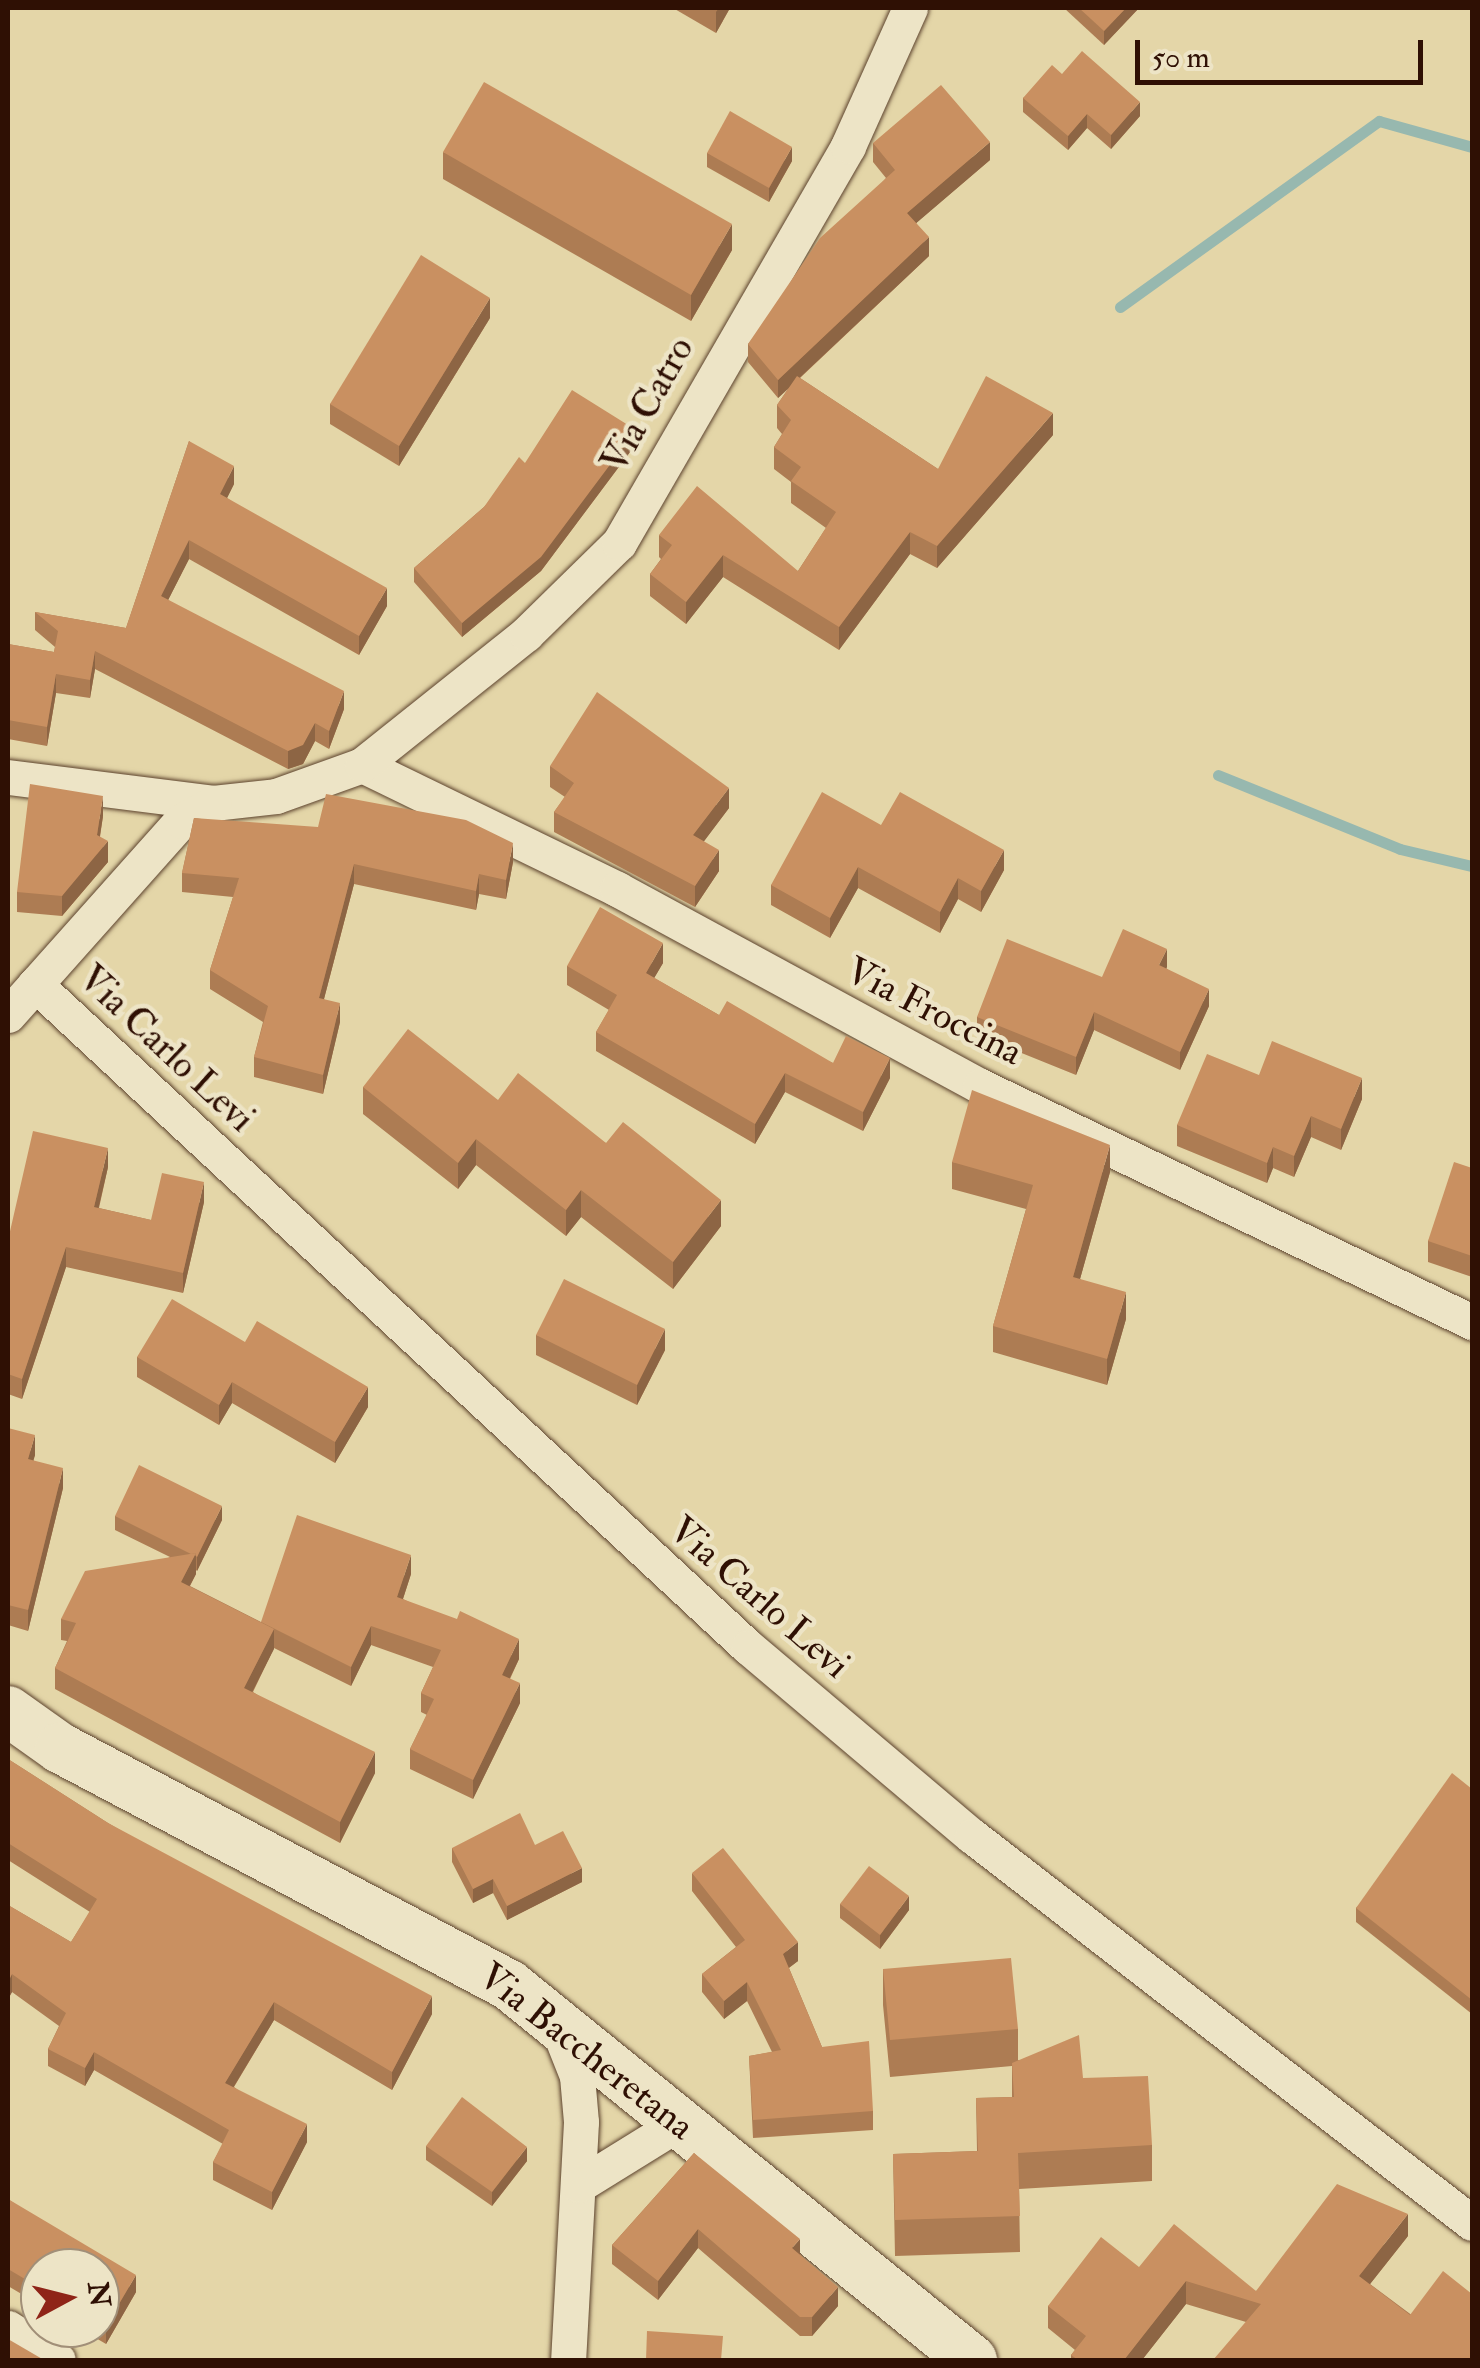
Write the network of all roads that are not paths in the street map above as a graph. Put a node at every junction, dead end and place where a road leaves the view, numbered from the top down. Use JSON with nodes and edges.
{"nodes":[{"id":1,"x":910,"y":8,"type":"edge"},
{"id":2,"x":362,"y":765,"type":"junction"},
{"id":3,"x":8,"y":776,"type":"edge"},
{"id":4,"x":214,"y":804,"type":"junction"},
{"id":5,"x":36,"y":984,"type":"junction"},
{"id":6,"x":8,"y":1015,"type":"edge"},
{"id":7,"x":1472,"y":1322,"type":"edge"},
{"id":8,"x":8,"y":1711,"type":"edge"},
{"id":9,"x":556,"y":2022,"type":"junction"},
{"id":10,"x":679,"y":2123,"type":"junction"},
{"id":11,"x":579,"y":2184,"type":"junction"},
{"id":12,"x":1472,"y":2224,"type":"edge"},
{"id":13,"x":8,"y":2328,"type":"edge"},
{"id":14,"x":58,"y":2360,"type":"edge"},
{"id":15,"x":568,"y":2360,"type":"edge"},
{"id":16,"x":972,"y":2360,"type":"edge"}],
"edges":[{"from":1,"to":2,"type":"street","name":"Via Catro"},
{"from":2,"to":4,"type":"street","name":"Via Catro"},
{"from":2,"to":7,"type":"street","name":"Via Froccina"},
{"from":3,"to":4,"type":"street"},
{"from":4,"to":5,"type":"street"},
{"from":5,"to":6,"type":"street"},
{"from":5,"to":12,"type":"street","name":"Via Carlo Levi"},
{"from":8,"to":9,"type":"street","name":"Via Baccheretana"},
{"from":9,"to":10,"type":"street","name":"Via Baccheretana"},
{"from":9,"to":11,"type":"street"},
{"from":10,"to":11,"type":"street"},
{"from":10,"to":16,"type":"street","name":"Via Baccheretana"},
{"from":11,"to":15,"type":"street"},
{"from":13,"to":14,"type":"street"}]}
